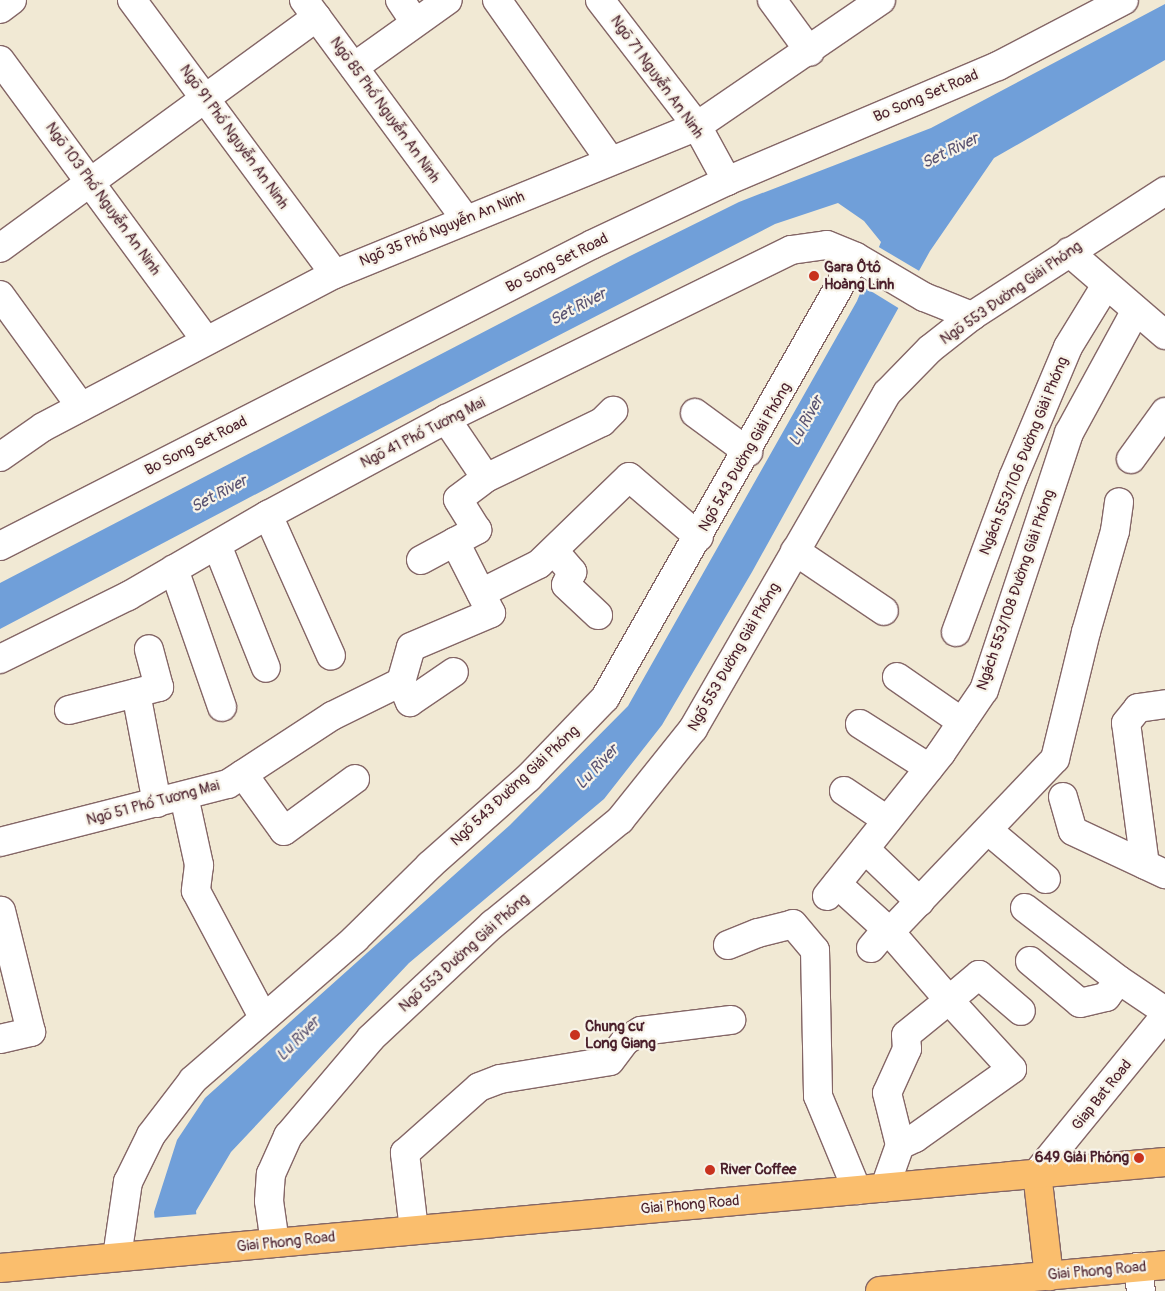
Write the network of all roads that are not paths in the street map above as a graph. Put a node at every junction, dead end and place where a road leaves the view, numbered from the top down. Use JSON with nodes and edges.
{"nodes":[{"id":1,"x":12,"y":0,"type":"edge"},
{"id":2,"x":132,"y":0,"type":"edge"},
{"id":3,"x":448,"y":0,"type":"edge"},
{"id":4,"x":497,"y":0,"type":"edge"},
{"id":5,"x":600,"y":0,"type":"edge"},
{"id":6,"x":772,"y":0,"type":"edge"},
{"id":7,"x":881,"y":0,"type":"edge"},
{"id":8,"x":1124,"y":0,"type":"edge"},
{"id":9,"x":311,"y":8,"type":"edge"},
{"id":10,"x":0,"y":9,"type":"edge"},
{"id":11,"x":408,"y":11,"type":"edge"},
{"id":12,"x":810,"y":52,"type":"junction"},
{"id":13,"x":0,"y":60,"type":"edge"},
{"id":14,"x":354,"y":67,"type":"junction"},
{"id":15,"x":205,"y":98,"type":"junction"},
{"id":16,"x":697,"y":126,"type":"junction"},
{"id":17,"x":610,"y":160,"type":"junction"},
{"id":18,"x":90,"y":180,"type":"junction"},
{"id":19,"x":727,"y":181,"type":"junction"},
{"id":20,"x":1165,"y":191,"type":"edge"},
{"id":21,"x":466,"y":220,"type":"junction"},
{"id":22,"x":0,"y":248,"type":"edge"},
{"id":23,"x":1069,"y":252,"type":"junction"},
{"id":24,"x":856,"y":257,"type":"junction"},
{"id":25,"x":335,"y":274,"type":"junction"},
{"id":26,"x":1106,"y":286,"type":"junction"},
{"id":27,"x":0,"y":295,"type":"edge"},
{"id":28,"x":1135,"y":312,"type":"junction"},
{"id":29,"x":972,"y":316,"type":"junction"},
{"id":30,"x":1165,"y":335,"type":"edge"},
{"id":31,"x":206,"y":340,"type":"junction"},
{"id":32,"x":82,"y":407,"type":"junction"},
{"id":33,"x":613,"y":411,"type":"dead end"},
{"id":34,"x":1165,"y":412,"type":"edge"},
{"id":35,"x":695,"y":414,"type":"dead end"},
{"id":36,"x":446,"y":419,"type":"junction"},
{"id":37,"x":748,"y":452,"type":"junction"},
{"id":38,"x":0,"y":457,"type":"edge"},
{"id":39,"x":1131,"y":459,"type":"dead end"},
{"id":40,"x":486,"y":478,"type":"junction"},
{"id":41,"x":1119,"y":502,"type":"dead end"},
{"id":42,"x":268,"y":515,"type":"junction"},
{"id":43,"x":699,"y":537,"type":"junction"},
{"id":44,"x":455,"y":542,"type":"junction"},
{"id":45,"x":217,"y":545,"type":"junction"},
{"id":46,"x":0,"y":546,"type":"edge"},
{"id":47,"x":795,"y":550,"type":"junction"},
{"id":48,"x":554,"y":551,"type":"junction"},
{"id":49,"x":421,"y":560,"type":"dead end"},
{"id":50,"x":174,"y":570,"type":"junction"},
{"id":51,"x":486,"y":603,"type":"junction"},
{"id":52,"x":884,"y":611,"type":"dead end"},
{"id":53,"x":598,"y":615,"type":"dead end"},
{"id":54,"x":956,"y":632,"type":"dead end"},
{"id":55,"x":149,"y":650,"type":"dead end"},
{"id":56,"x":331,"y":656,"type":"dead end"},
{"id":57,"x":0,"y":660,"type":"edge"},
{"id":58,"x":266,"y":668,"type":"dead end"},
{"id":59,"x":454,"y":672,"type":"dead end"},
{"id":60,"x":897,"y":677,"type":"dead end"},
{"id":61,"x":401,"y":682,"type":"junction"},
{"id":62,"x":136,"y":692,"type":"junction"},
{"id":63,"x":1165,"y":704,"type":"edge"},
{"id":64,"x":222,"y":707,"type":"dead end"},
{"id":65,"x":69,"y":710,"type":"dead end"},
{"id":66,"x":962,"y":722,"type":"junction"},
{"id":67,"x":860,"y":724,"type":"dead end"},
{"id":68,"x":929,"y":768,"type":"junction"},
{"id":69,"x":243,"y":774,"type":"junction"},
{"id":70,"x":355,"y":779,"type":"dead end"},
{"id":71,"x":844,"y":791,"type":"dead end"},
{"id":72,"x":184,"y":796,"type":"junction"},
{"id":73,"x":1063,"y":797,"type":"dead end"},
{"id":74,"x":157,"y":803,"type":"junction"},
{"id":75,"x":888,"y":820,"type":"junction"},
{"id":76,"x":990,"y":832,"type":"junction"},
{"id":77,"x":0,"y":842,"type":"edge"},
{"id":78,"x":864,"y":849,"type":"junction"},
{"id":79,"x":1155,"y":869,"type":"edge"},
{"id":80,"x":1046,"y":879,"type":"dead end"},
{"id":81,"x":920,"y":902,"type":"junction"},
{"id":82,"x":1025,"y":908,"type":"dead end"},
{"id":83,"x":1,"y":911,"type":"edge"},
{"id":84,"x":883,"y":937,"type":"junction"},
{"id":85,"x":728,"y":946,"type":"dead end"},
{"id":86,"x":1030,"y":961,"type":"dead end"},
{"id":87,"x":1119,"y":980,"type":"junction"},
{"id":88,"x":949,"y":1000,"type":"junction"},
{"id":89,"x":1021,"y":1011,"type":"dead end"},
{"id":90,"x":1165,"y":1011,"type":"edge"},
{"id":91,"x":1165,"y":1016,"type":"edge"},
{"id":92,"x":263,"y":1017,"type":"junction"},
{"id":93,"x":731,"y":1020,"type":"dead end"},
{"id":94,"x":0,"y":1039,"type":"edge"},
{"id":95,"x":900,"y":1145,"type":"junction"},
{"id":96,"x":1165,"y":1162,"type":"edge"},
{"id":97,"x":1037,"y":1173,"type":"junction"},
{"id":98,"x":885,"y":1187,"type":"junction"},
{"id":99,"x":857,"y":1190,"type":"junction"},
{"id":100,"x":414,"y":1230,"type":"junction"},
{"id":101,"x":275,"y":1243,"type":"junction"},
{"id":102,"x":117,"y":1257,"type":"junction"},
{"id":103,"x":1165,"y":1265,"type":"edge"},
{"id":104,"x":0,"y":1268,"type":"edge"},
{"id":105,"x":1049,"y":1276,"type":"junction"},
{"id":106,"x":1140,"y":1279,"type":"edge"},
{"id":107,"x":880,"y":1291,"type":"edge"}],
"edges":[{"from":1,"to":10,"type":"street"},
{"from":2,"to":15,"type":"street","name":"Ngõ 91 Phố Nguyễn An Ninh"},
{"from":3,"to":11,"type":"street"},
{"from":4,"to":17,"type":"street"},
{"from":5,"to":16,"type":"street","name":"Ngõ 71 Nguyễn An Ninh"},
{"from":6,"to":12,"type":"street"},
{"from":7,"to":12,"type":"street","name":"Ngõ 35 Phố Nguyễn An Ninh"},
{"from":8,"to":19,"type":"street","name":"Bo Song Set Road"},
{"from":9,"to":14,"type":"street","name":"Ngõ 85 Phố Nguyễn An Ninh"},
{"from":9,"to":15,"type":"street"},
{"from":11,"to":14,"type":"street"},
{"from":12,"to":16,"type":"street","name":"Ngõ 35 Phố Nguyễn An Ninh"},
{"from":13,"to":18,"type":"street","name":"Ngõ 103 Phố Nguyễn An Ninh"},
{"from":14,"to":21,"type":"street","name":"Ngõ 85 Phố Nguyễn An Ninh"},
{"from":15,"to":18,"type":"street"},
{"from":15,"to":25,"type":"street","name":"Ngõ 91 Phố Nguyễn An Ninh"},
{"from":16,"to":17,"type":"street","name":"Ngõ 35 Phố Nguyễn An Ninh"},
{"from":16,"to":19,"type":"street","name":"Ngõ 71 Nguyễn An Ninh"},
{"from":17,"to":21,"type":"street","name":"Ngõ 35 Phố Nguyễn An Ninh"},
{"from":18,"to":22,"type":"street"},
{"from":18,"to":31,"type":"street","name":"Ngõ 103 Phố Nguyễn An Ninh"},
{"from":19,"to":46,"type":"street","name":"Bo Song Set Road"},
{"from":20,"to":23,"type":"street","name":"Ngõ 553 Đường Giải Phóng"},
{"from":21,"to":25,"type":"street","name":"Ngõ 35 Phố Nguyễn An Ninh"},
{"from":23,"to":26,"type":"street"},
{"from":23,"to":29,"type":"street","name":"Ngõ 553 Đường Giải Phóng"},
{"from":24,"to":29,"type":"street","name":"Ngõ 41 Phố Tương Mai"},
{"from":24,"to":36,"type":"street","name":"Ngõ 41 Phố Tương Mai"},
{"from":24,"to":37,"type":"street","name":"Ngõ 543 Đường Giải Phóng"},
{"from":25,"to":31,"type":"street","name":"Ngõ 35 Phố Nguyễn An Ninh"},
{"from":26,"to":28,"type":"street"},
{"from":26,"to":54,"type":"street","name":"Ngách 553/106 Đường Giải Phóng"},
{"from":27,"to":32,"type":"street"},
{"from":28,"to":30,"type":"street"},
{"from":28,"to":66,"type":"street","name":"Ngách 553/108 Đường Giải Phóng"},
{"from":29,"to":47,"type":"street","name":"Ngõ 553 Đường Giải Phóng"},
{"from":31,"to":32,"type":"street","name":"Ngõ 35 Phố Nguyễn An Ninh"},
{"from":32,"to":38,"type":"street","name":"Ngõ 35 Phố Nguyễn An Ninh"},
{"from":33,"to":40,"type":"street"},
{"from":34,"to":39,"type":"street"},
{"from":35,"to":37,"type":"street"},
{"from":36,"to":40,"type":"street"},
{"from":36,"to":42,"type":"street","name":"Ngõ 41 Phố Tương Mai"},
{"from":37,"to":43,"type":"street","name":"Ngõ 543 Đường Giải Phóng"},
{"from":40,"to":44,"type":"street"},
{"from":41,"to":76,"type":"street"},
{"from":42,"to":45,"type":"street","name":"Ngõ 41 Phố Tương Mai"},
{"from":42,"to":56,"type":"street"},
{"from":43,"to":48,"type":"street"},
{"from":43,"to":92,"type":"street","name":"Ngõ 543 Đường Giải Phóng"},
{"from":44,"to":49,"type":"street"},
{"from":44,"to":51,"type":"street"},
{"from":45,"to":50,"type":"street","name":"Ngõ 41 Phố Tương Mai"},
{"from":45,"to":58,"type":"street"},
{"from":47,"to":52,"type":"street"},
{"from":47,"to":101,"type":"street","name":"Ngõ 553 Đường Giải Phóng"},
{"from":48,"to":51,"type":"street"},
{"from":48,"to":53,"type":"street"},
{"from":50,"to":57,"type":"street","name":"Ngõ 41 Phố Tương Mai"},
{"from":50,"to":64,"type":"street"},
{"from":51,"to":61,"type":"street"},
{"from":55,"to":62,"type":"street"},
{"from":59,"to":61,"type":"street"},
{"from":60,"to":66,"type":"street"},
{"from":61,"to":69,"type":"street","name":"Ngõ 51 Phố Tương Mai"},
{"from":62,"to":65,"type":"street"},
{"from":62,"to":74,"type":"street"},
{"from":63,"to":79,"type":"street"},
{"from":66,"to":68,"type":"street","name":"Ngách 553/108 Đường Giải Phóng"},
{"from":67,"to":68,"type":"street"},
{"from":68,"to":75,"type":"street","name":"Ngách 553/108 Đường Giải Phóng"},
{"from":69,"to":70,"type":"street"},
{"from":69,"to":72,"type":"street","name":"Ngõ 51 Phố Tương Mai"},
{"from":71,"to":75,"type":"street"},
{"from":72,"to":74,"type":"street","name":"Ngõ 51 Phố Tương Mai"},
{"from":72,"to":92,"type":"street"},
{"from":73,"to":79,"type":"street"},
{"from":74,"to":77,"type":"street","name":"Ngõ 51 Phố Tương Mai"},
{"from":75,"to":78,"type":"street","name":"Ngách 553/108 Đường Giải Phóng"},
{"from":76,"to":80,"type":"street"},
{"from":76,"to":81,"type":"street"},
{"from":78,"to":81,"type":"street"},
{"from":78,"to":84,"type":"street","name":"Ngách 553/108 Đường Giải Phóng"},
{"from":81,"to":84,"type":"street"},
{"from":82,"to":87,"type":"street"},
{"from":83,"to":94,"type":"street"},
{"from":84,"to":88,"type":"street"},
{"from":85,"to":99,"type":"street"},
{"from":86,"to":87,"type":"street"},
{"from":87,"to":90,"type":"street"},
{"from":88,"to":89,"type":"street"},
{"from":88,"to":95,"type":"street"},
{"from":88,"to":95,"type":"street"},
{"from":91,"to":97,"type":"street","name":"Giap Bat Road"},
{"from":92,"to":102,"type":"street","name":"Ngõ 543 Đường Giải Phóng"},
{"from":93,"to":100,"type":"street"},
{"from":95,"to":98,"type":"street"},
{"from":96,"to":97,"type":"main road","name":"Giai Phong Road"},
{"from":97,"to":98,"type":"main road","name":"Giai Phong Road"},
{"from":97,"to":105,"type":"main road"},
{"from":98,"to":99,"type":"main road","name":"Giai Phong Road"},
{"from":99,"to":100,"type":"main road","name":"Giai Phong Road"},
{"from":100,"to":101,"type":"main road","name":"Giai Phong Road"},
{"from":101,"to":102,"type":"main road","name":"Giai Phong Road"},
{"from":102,"to":104,"type":"main road"},
{"from":103,"to":106,"type":"main road","name":"Giai Phong Road"},
{"from":105,"to":106,"type":"main road","name":"Giai Phong Road"},
{"from":105,"to":107,"type":"main road","name":"Giai Phong Road"}]}
